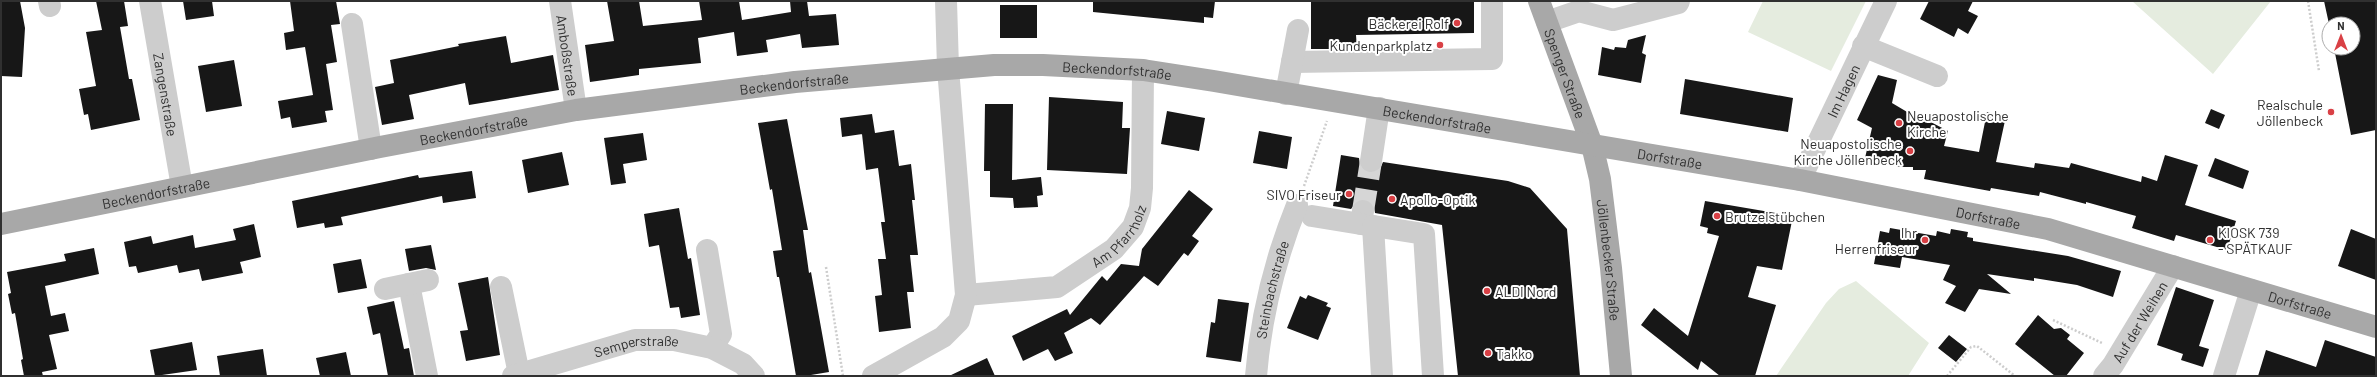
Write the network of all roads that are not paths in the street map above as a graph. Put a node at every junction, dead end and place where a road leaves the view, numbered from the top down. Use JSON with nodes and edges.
{"nodes":[{"id":1,"x":150,"y":1,"type":"edge"},
{"id":2,"x":560,"y":1,"type":"edge"},
{"id":3,"x":946,"y":1,"type":"edge"},
{"id":4,"x":1492,"y":1,"type":"edge"},
{"id":5,"x":1539,"y":1,"type":"edge"},
{"id":6,"x":1679,"y":1,"type":"edge"},
{"id":7,"x":1886,"y":1,"type":"edge"},
{"id":8,"x":1547,"y":22,"type":"junction"},
{"id":9,"x":352,"y":24,"type":"dead end"},
{"id":10,"x":1298,"y":30,"type":"dead end"},
{"id":11,"x":1863,"y":46,"type":"junction"},
{"id":12,"x":1292,"y":62,"type":"junction"},
{"id":13,"x":948,"y":68,"type":"junction"},
{"id":14,"x":1143,"y":70,"type":"junction"},
{"id":15,"x":1937,"y":76,"type":"dead end"},
{"id":16,"x":1286,"y":94,"type":"junction"},
{"id":17,"x":1379,"y":108,"type":"junction"},
{"id":18,"x":576,"y":110,"type":"junction"},
{"id":19,"x":1592,"y":145,"type":"junction"},
{"id":20,"x":371,"y":149,"type":"junction"},
{"id":21,"x":1371,"y":160,"type":"tunnel mouth"},
{"id":22,"x":1800,"y":180,"type":"junction"},
{"id":23,"x":182,"y":188,"type":"junction"},
{"id":24,"x":1366,"y":220,"type":"junction"},
{"id":25,"x":1,"y":224,"type":"edge"},
{"id":26,"x":707,"y":250,"type":"dead end"},
{"id":27,"x":2173,"y":266,"type":"junction"},
{"id":28,"x":501,"y":287,"type":"dead end"},
{"id":29,"x":385,"y":289,"type":"dead end"},
{"id":30,"x":2251,"y":290,"type":"junction"},
{"id":31,"x":966,"y":295,"type":"junction"},
{"id":32,"x":2376,"y":327,"type":"edge"},
{"id":33,"x":712,"y":348,"type":"junction"},
{"id":34,"x":516,"y":375,"type":"edge"},
{"id":35,"x":427,"y":376,"type":"edge"},
{"id":36,"x":754,"y":376,"type":"edge"},
{"id":37,"x":874,"y":376,"type":"edge"},
{"id":38,"x":1256,"y":376,"type":"edge"},
{"id":39,"x":1382,"y":376,"type":"edge"},
{"id":40,"x":1433,"y":376,"type":"edge"},
{"id":41,"x":1621,"y":376,"type":"edge"},
{"id":42,"x":2104,"y":376,"type":"edge"},
{"id":43,"x":2224,"y":376,"type":"edge"}],
"edges":[{"from":1,"to":23,"type":"street","name":"Zangenstraße"},
{"from":2,"to":18,"type":"street","name":"Amboßstraße"},
{"from":3,"to":13,"type":"street"},
{"from":4,"to":12,"type":"street"},
{"from":5,"to":8,"type":"main road","name":"Spenger Straße"},
{"from":6,"to":8,"type":"street"},
{"from":7,"to":11,"type":"street","name":"Im Hagen"},
{"from":8,"to":19,"type":"main road","name":"Spenger Straße"},
{"from":9,"to":20,"type":"street"},
{"from":10,"to":12,"type":"street"},
{"from":11,"to":15,"type":"street"},
{"from":11,"to":22,"type":"street","name":"Im Hagen"},
{"from":12,"to":16,"type":"street"},
{"from":13,"to":14,"type":"main road","name":"Beckendorfstraße"},
{"from":13,"to":18,"type":"main road","name":"Beckendorfstraße"},
{"from":13,"to":31,"type":"street"},
{"from":14,"to":16,"type":"main road","name":"Beckendorfstraße"},
{"from":14,"to":31,"type":"street","name":"Am Pfarrholz"},
{"from":16,"to":17,"type":"main road","name":"Beckendorfstraße"},
{"from":17,"to":19,"type":"main road","name":"Beckendorfstraße"},
{"from":17,"to":21,"type":"street"},
{"from":18,"to":20,"type":"main road","name":"Beckendorfstraße"},
{"from":19,"to":22,"type":"main road","name":"Dorfstraße"},
{"from":19,"to":41,"type":"main road","name":"Jöllenbecker Straße"},
{"from":20,"to":23,"type":"main road","name":"Beckendorfstraße"},
{"from":22,"to":27,"type":"main road","name":"Dorfstraße"},
{"from":23,"to":25,"type":"main road","name":"Beckendorfstraße"},
{"from":24,"to":38,"type":"street","name":"Steinbachstraße"},
{"from":24,"to":39,"type":"street"},
{"from":24,"to":40,"type":"street"},
{"from":26,"to":33,"type":"street"},
{"from":27,"to":30,"type":"main road","name":"Dorfstraße"},
{"from":27,"to":42,"type":"street","name":"Auf der Weihen"},
{"from":28,"to":34,"type":"street"},
{"from":29,"to":35,"type":"street"},
{"from":30,"to":32,"type":"main road","name":"Dorfstraße"},
{"from":30,"to":43,"type":"street"},
{"from":31,"to":37,"type":"street"},
{"from":33,"to":34,"type":"street","name":"Semperstraße"},
{"from":33,"to":36,"type":"street","name":"Semperstraße"}]}
